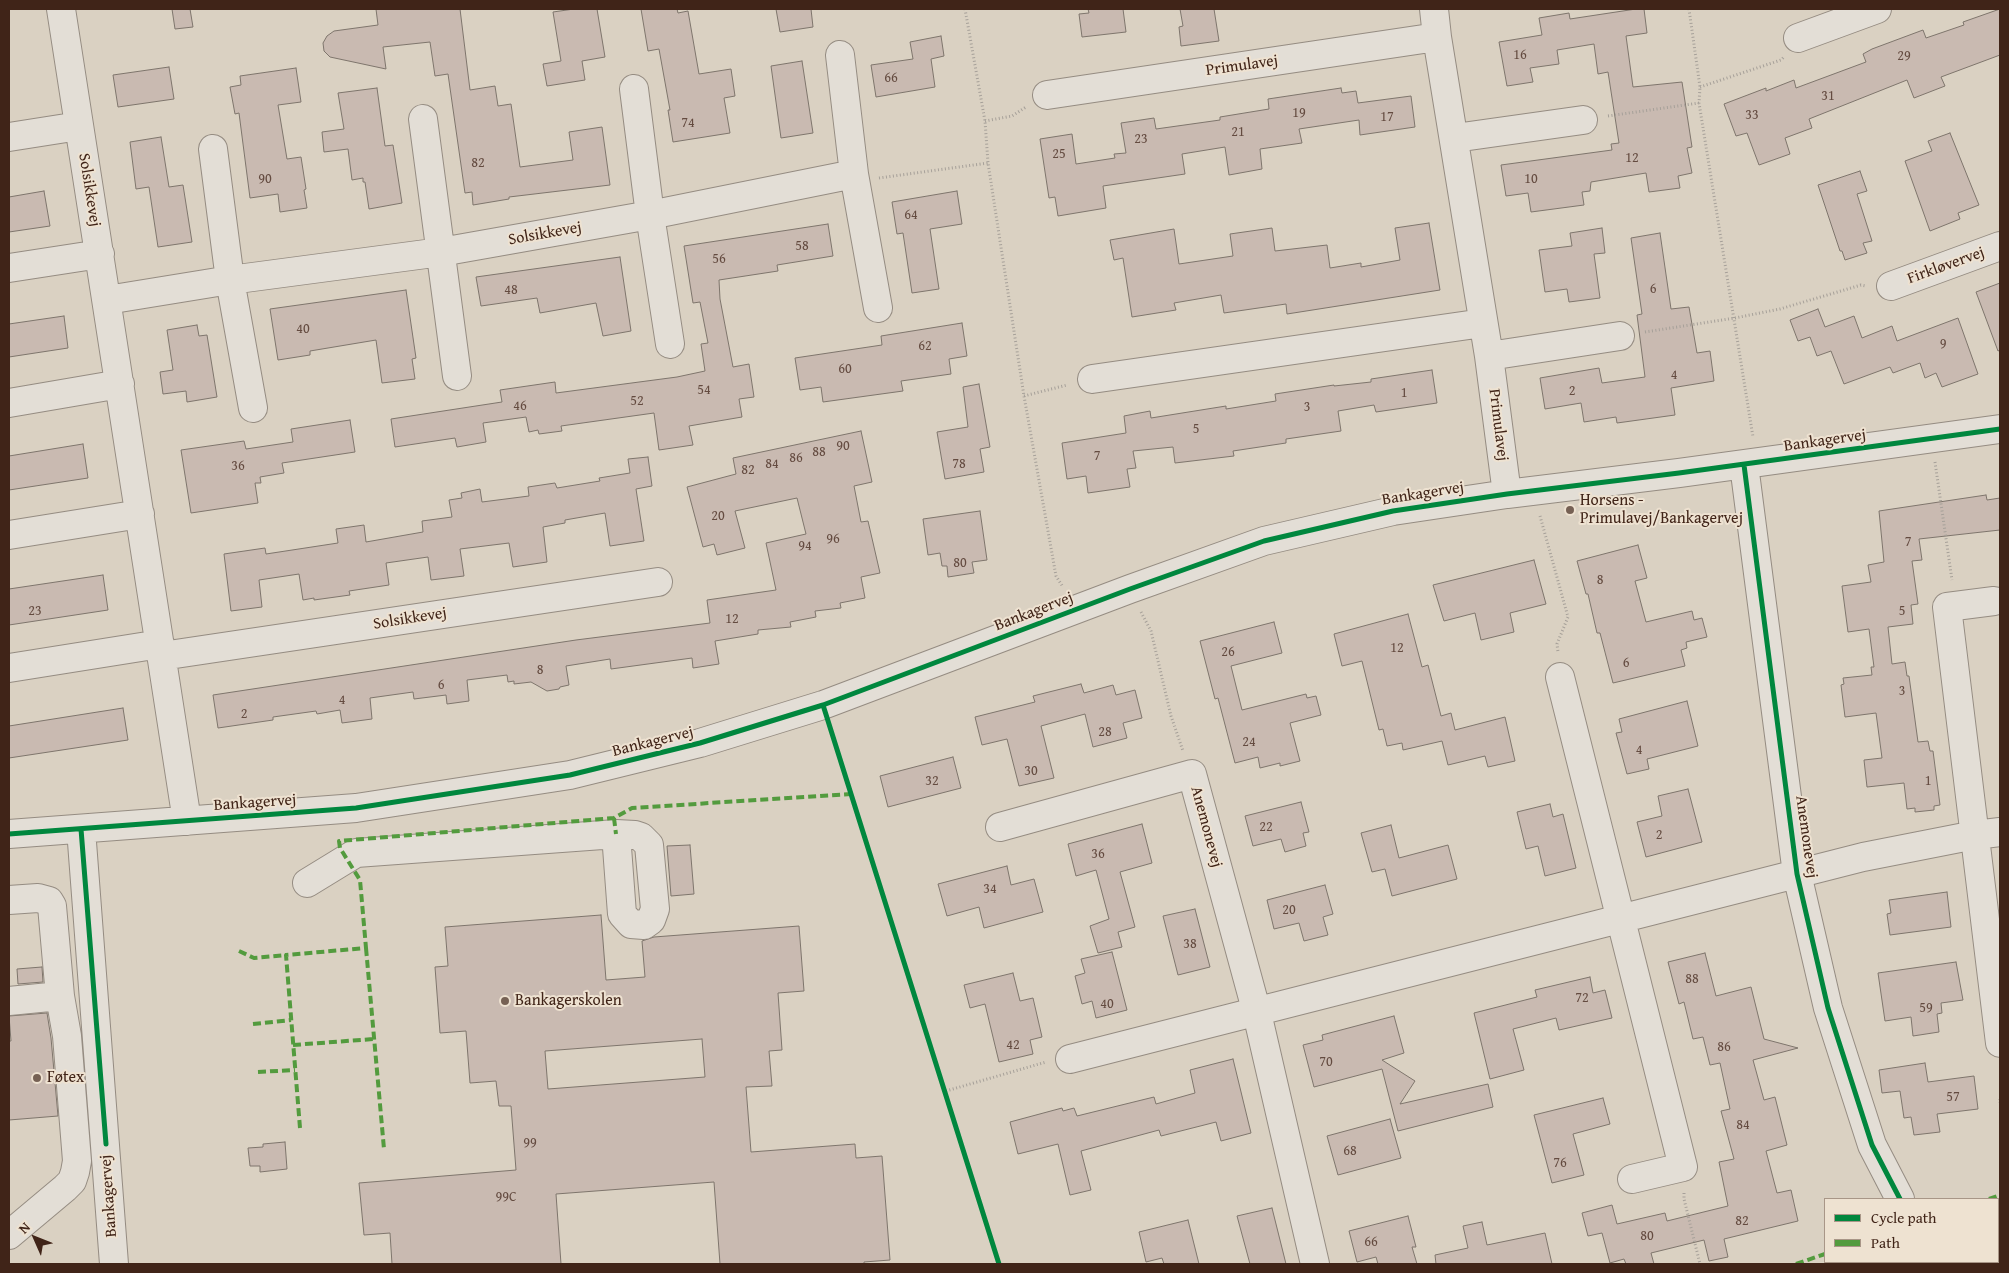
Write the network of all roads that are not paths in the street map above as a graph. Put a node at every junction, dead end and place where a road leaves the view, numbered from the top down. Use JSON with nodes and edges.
{"nodes":[{"id":1,"x":61,"y":9,"type":"edge"},
{"id":2,"x":1434,"y":9,"type":"edge"},
{"id":3,"x":1877,"y":9,"type":"edge"},
{"id":4,"x":1437,"y":37,"type":"junction"},
{"id":5,"x":1798,"y":38,"type":"road end"},
{"id":6,"x":840,"y":55,"type":"dead end"},
{"id":7,"x":634,"y":89,"type":"dead end"},
{"id":8,"x":1047,"y":95,"type":"road end"},
{"id":9,"x":423,"y":119,"type":"dead end"},
{"id":10,"x":1583,"y":120,"type":"road end"},
{"id":11,"x":79,"y":126,"type":"junction"},
{"id":12,"x":9,"y":137,"type":"edge"},
{"id":13,"x":1455,"y":138,"type":"junction"},
{"id":14,"x":212,"y":149,"type":"dead end"},
{"id":15,"x":854,"y":174,"type":"junction"},
{"id":16,"x":650,"y":215,"type":"junction"},
{"id":17,"x":2000,"y":246,"type":"edge"},
{"id":18,"x":441,"y":252,"type":"junction"},
{"id":19,"x":100,"y":254,"type":"junction"},
{"id":20,"x":9,"y":268,"type":"edge"},
{"id":21,"x":230,"y":280,"type":"junction"},
{"id":22,"x":1891,"y":286,"type":"road end"},
{"id":23,"x":107,"y":300,"type":"junction"},
{"id":24,"x":878,"y":308,"type":"dead end"},
{"id":25,"x":1483,"y":323,"type":"junction"},
{"id":26,"x":1620,"y":336,"type":"road end"},
{"id":27,"x":670,"y":344,"type":"dead end"},
{"id":28,"x":1489,"y":356,"type":"junction"},
{"id":29,"x":457,"y":376,"type":"dead end"},
{"id":30,"x":1092,"y":379,"type":"road end"},
{"id":31,"x":120,"y":384,"type":"junction"},
{"id":32,"x":9,"y":403,"type":"edge"},
{"id":33,"x":253,"y":408,"type":"dead end"},
{"id":34,"x":2000,"y":429,"type":"edge"},
{"id":35,"x":1750,"y":464,"type":"junction"},
{"id":36,"x":1507,"y":494,"type":"junction"},
{"id":37,"x":140,"y":514,"type":"junction"},
{"id":38,"x":9,"y":535,"type":"edge"},
{"id":39,"x":658,"y":582,"type":"dead end"},
{"id":40,"x":1994,"y":601,"type":"dead end"},
{"id":41,"x":161,"y":650,"type":"junction"},
{"id":42,"x":9,"y":668,"type":"edge"},
{"id":43,"x":1560,"y":677,"type":"road end"},
{"id":44,"x":187,"y":821,"type":"junction"},
{"id":45,"x":1000,"y":827,"type":"dead end"},
{"id":46,"x":81,"y":829,"type":"junction"},
{"id":47,"x":1987,"y":833,"type":"edge"},
{"id":48,"x":9,"y":834,"type":"edge"},
{"id":49,"x":616,"y":834,"type":"dead end"},
{"id":50,"x":1797,"y":874,"type":"junction"},
{"id":51,"x":307,"y":883,"type":"dead end"},
{"id":52,"x":9,"y":900,"type":"edge"},
{"id":53,"x":1620,"y":919,"type":"junction"},
{"id":54,"x":60,"y":996,"type":"junction"},
{"id":55,"x":9,"y":1001,"type":"edge"},
{"id":56,"x":1257,"y":1013,"type":"junction"},
{"id":57,"x":2000,"y":1043,"type":"edge"},
{"id":58,"x":1070,"y":1059,"type":"road end"},
{"id":59,"x":1632,"y":1179,"type":"dead end"},
{"id":60,"x":1899,"y":1198,"type":"edge"},
{"id":61,"x":9,"y":1234,"type":"edge"},
{"id":62,"x":114,"y":1264,"type":"edge"},
{"id":63,"x":1315,"y":1264,"type":"edge"}],
"edges":[{"from":1,"to":11,"type":"street","name":"Solsikkevej"},
{"from":2,"to":4,"type":"street","name":"Primulavej"},
{"from":3,"to":5,"type":"street"},
{"from":4,"to":8,"type":"street","name":"Primulavej"},
{"from":4,"to":13,"type":"street","name":"Primulavej"},
{"from":6,"to":15,"type":"street"},
{"from":7,"to":16,"type":"street"},
{"from":9,"to":18,"type":"street"},
{"from":10,"to":13,"type":"street"},
{"from":11,"to":12,"type":"street"},
{"from":11,"to":19,"type":"street","name":"Solsikkevej"},
{"from":13,"to":25,"type":"street","name":"Primulavej"},
{"from":14,"to":21,"type":"street"},
{"from":15,"to":16,"type":"street","name":"Solsikkevej"},
{"from":15,"to":24,"type":"street"},
{"from":16,"to":18,"type":"street","name":"Solsikkevej"},
{"from":16,"to":27,"type":"street"},
{"from":17,"to":22,"type":"street","name":"Firkløvervej"},
{"from":18,"to":21,"type":"street","name":"Solsikkevej"},
{"from":18,"to":29,"type":"street"},
{"from":19,"to":20,"type":"street"},
{"from":19,"to":23,"type":"street","name":"Solsikkevej"},
{"from":21,"to":23,"type":"street","name":"Solsikkevej"},
{"from":21,"to":33,"type":"street"},
{"from":23,"to":31,"type":"street","name":"Solsikkevej"},
{"from":25,"to":28,"type":"street","name":"Primulavej"},
{"from":25,"to":30,"type":"street"},
{"from":26,"to":28,"type":"street"},
{"from":28,"to":36,"type":"street","name":"Primulavej"},
{"from":31,"to":32,"type":"street"},
{"from":31,"to":37,"type":"street","name":"Solsikkevej"},
{"from":34,"to":35,"type":"street","name":"Bankagervej"},
{"from":35,"to":36,"type":"street","name":"Bankagervej"},
{"from":35,"to":50,"type":"street","name":"Anemonevej"},
{"from":36,"to":44,"type":"street","name":"Bankagervej"},
{"from":37,"to":38,"type":"street"},
{"from":37,"to":41,"type":"street","name":"Solsikkevej"},
{"from":39,"to":41,"type":"street","name":"Solsikkevej"},
{"from":40,"to":47,"type":"street"},
{"from":41,"to":42,"type":"street","name":"Solsikkevej"},
{"from":41,"to":44,"type":"street","name":"Solsikkevej"},
{"from":43,"to":53,"type":"street"},
{"from":44,"to":46,"type":"street","name":"Bankagervej"},
{"from":45,"to":56,"type":"street","name":"Anemonevej"},
{"from":46,"to":48,"type":"street","name":"Bankagervej"},
{"from":46,"to":62,"type":"street","name":"Bankagervej"},
{"from":47,"to":50,"type":"street","name":"Anemonevej"},
{"from":47,"to":57,"type":"street"},
{"from":49,"to":51,"type":"street"},
{"from":50,"to":53,"type":"street","name":"Anemonevej"},
{"from":50,"to":60,"type":"street","name":"Anemonevej"},
{"from":52,"to":54,"type":"street"},
{"from":53,"to":56,"type":"street","name":"Anemonevej"},
{"from":53,"to":59,"type":"street"},
{"from":54,"to":55,"type":"street"},
{"from":54,"to":61,"type":"street"},
{"from":56,"to":58,"type":"street","name":"Anemonevej"},
{"from":56,"to":63,"type":"street","name":"Anemonevej"}]}
